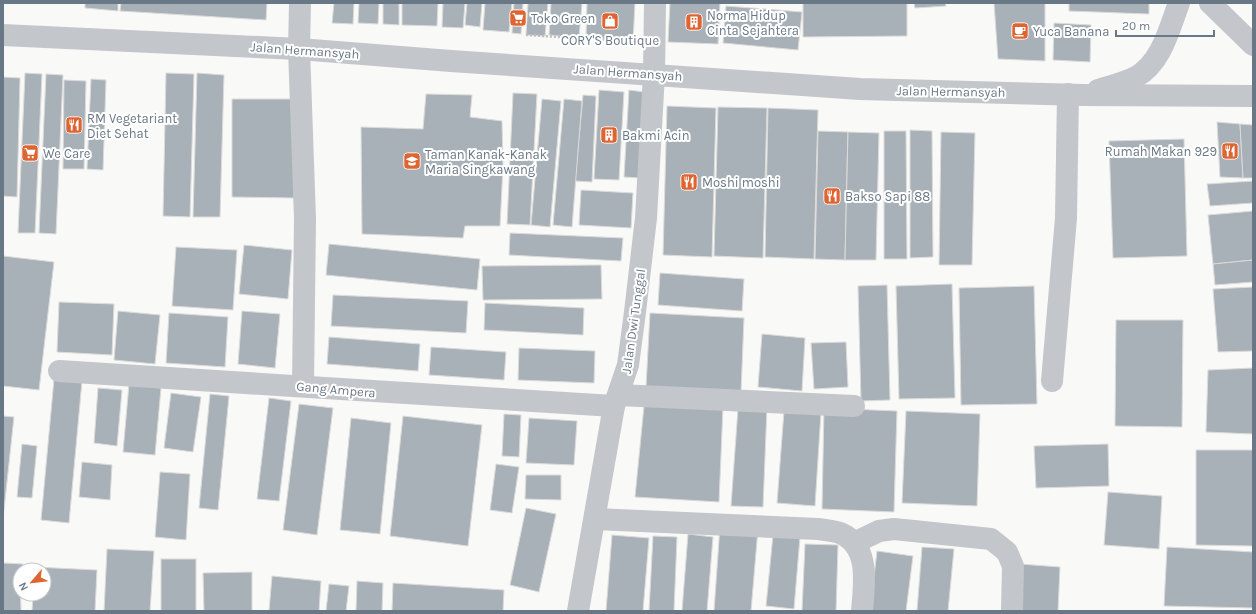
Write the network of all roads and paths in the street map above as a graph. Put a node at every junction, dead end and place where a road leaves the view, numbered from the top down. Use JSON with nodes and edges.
{"nodes":[{"id":1,"x":300,"y":3,"type":"edge"},
{"id":2,"x":655,"y":3,"type":"edge"},
{"id":3,"x":1179,"y":3,"type":"edge"},
{"id":4,"x":1210,"y":3,"type":"edge"},
{"id":5,"x":3,"y":35,"type":"edge"},
{"id":6,"x":526,"y":35,"type":"dead end"},
{"id":7,"x":633,"y":41,"type":"dead end"},
{"id":8,"x":1253,"y":45,"type":"edge"},
{"id":9,"x":299,"y":49,"type":"junction"},
{"id":10,"x":654,"y":74,"type":"junction"},
{"id":11,"x":1076,"y":94,"type":"junction"},
{"id":12,"x":1253,"y":96,"type":"edge"},
{"id":13,"x":59,"y":371,"type":"dead end"},
{"id":14,"x":1052,"y":381,"type":"dead end"},
{"id":15,"x":303,"y":386,"type":"junction"},
{"id":16,"x":616,"y":401,"type":"junction"},
{"id":17,"x":854,"y":406,"type":"dead end"},
{"id":18,"x":595,"y":519,"type":"junction"},
{"id":19,"x":854,"y":543,"type":"junction"},
{"id":20,"x":1012,"y":609,"type":"dead end"},
{"id":21,"x":578,"y":611,"type":"edge"},
{"id":22,"x":862,"y":611,"type":"edge"}],
"edges":[{"from":1,"to":9,"type":"street"},
{"from":2,"to":10,"type":"street","name":"Jalan Dwi Tunggal"},
{"from":3,"to":11,"type":"street"},
{"from":4,"to":8,"type":"street"},
{"from":5,"to":9,"type":"street","name":"Jalan Hermansyah"},
{"from":6,"to":7,"type":"path"},
{"from":9,"to":10,"type":"street","name":"Jalan Hermansyah"},
{"from":9,"to":15,"type":"street"},
{"from":10,"to":11,"type":"street","name":"Jalan Hermansyah"},
{"from":10,"to":16,"type":"street","name":"Jalan Dwi Tunggal"},
{"from":11,"to":12,"type":"street","name":"Jalan Hermansyah"},
{"from":11,"to":14,"type":"street"},
{"from":13,"to":15,"type":"street","name":"Gang Ampera"},
{"from":15,"to":16,"type":"street","name":"Gang Ampera"},
{"from":16,"to":17,"type":"street","name":"Gang Ampera"},
{"from":16,"to":18,"type":"street","name":"Jalan Dwi Tunggal"},
{"from":18,"to":19,"type":"street"},
{"from":18,"to":21,"type":"street","name":"Jalan Dwi Tunggal"},
{"from":19,"to":20,"type":"street"},
{"from":19,"to":22,"type":"street"}]}
